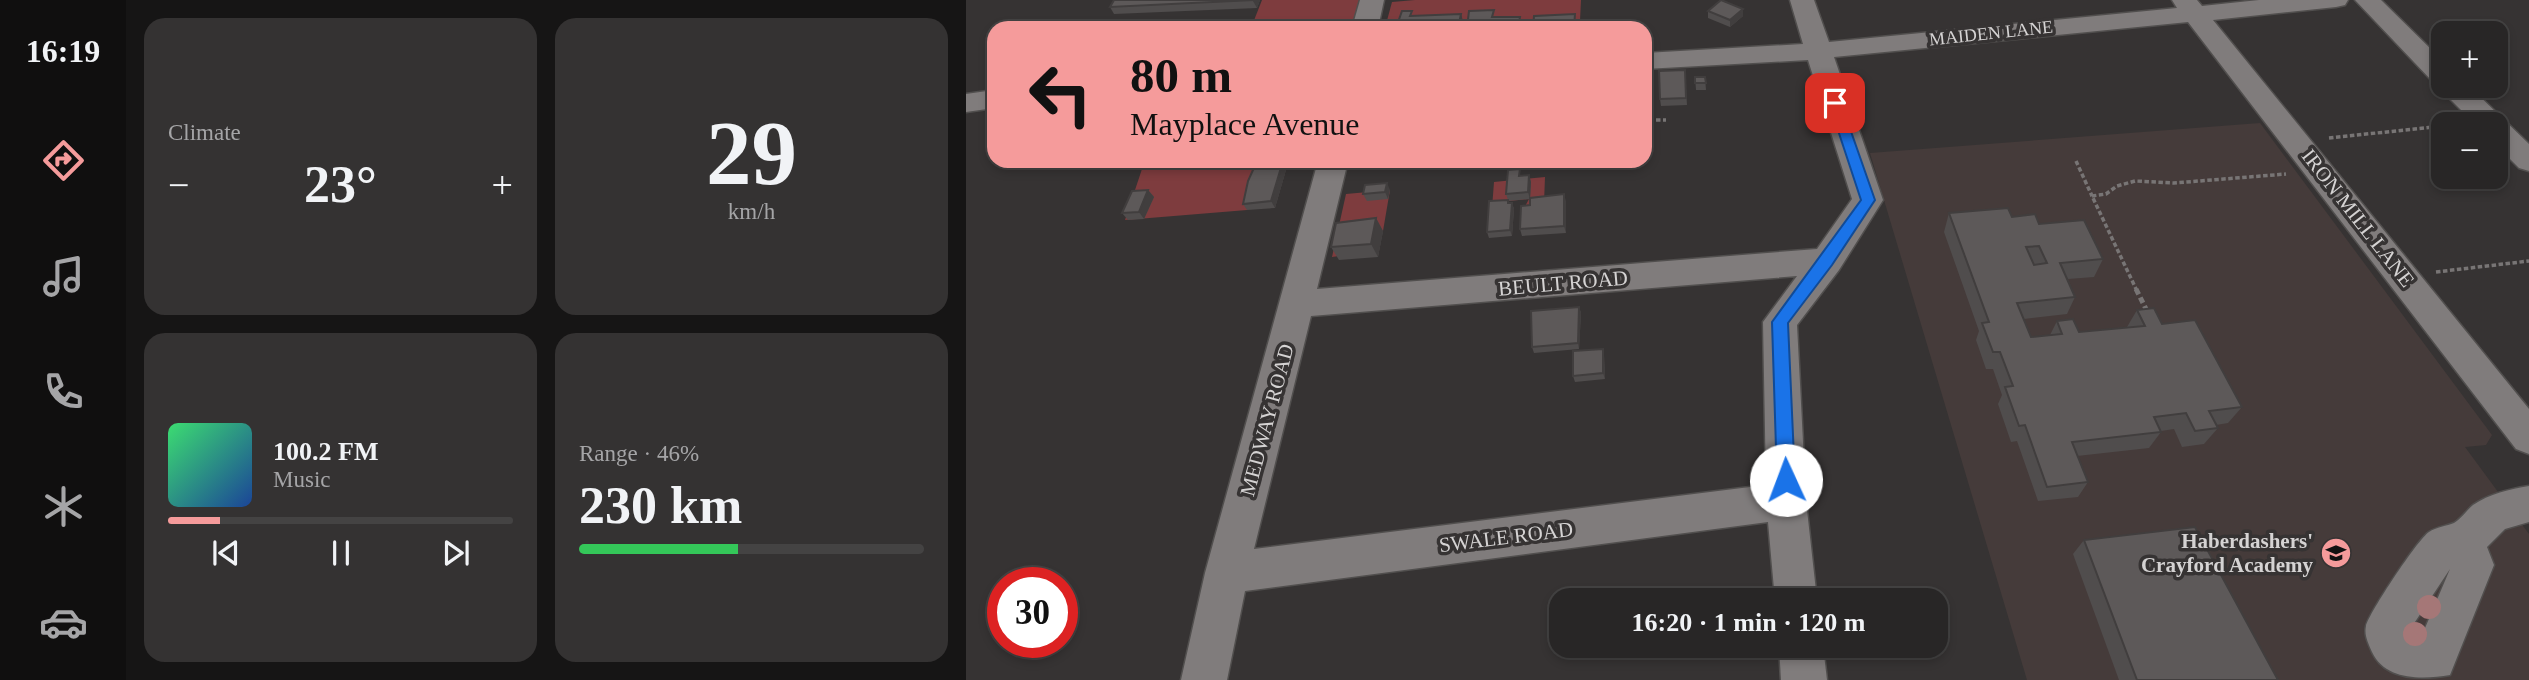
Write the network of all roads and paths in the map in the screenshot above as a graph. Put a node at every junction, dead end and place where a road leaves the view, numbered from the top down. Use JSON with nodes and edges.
{"nodes":[{"id":1,"x":1372,"y":0,"type":"edge"},
{"id":2,"x":1802,"y":0,"type":"edge"},
{"id":3,"x":2336,"y":0,"type":"edge"},
{"id":4,"x":2367,"y":0,"type":"edge"},
{"id":5,"x":2190,"y":7,"type":"edge"},
{"id":6,"x":1367,"y":21,"type":"edge"},
{"id":7,"x":1817,"y":51,"type":"junction"},
{"id":8,"x":2431,"y":64,"type":"edge"},
{"id":9,"x":1652,"y":68,"type":"edge"},
{"id":10,"x":2465,"y":98,"type":"edge"},
{"id":11,"x":987,"y":100,"type":"edge"},
{"id":12,"x":966,"y":103,"type":"edge"},
{"id":13,"x":2480,"y":112,"type":"edge"},
{"id":14,"x":1652,"y":120,"type":"edge"},
{"id":15,"x":1666,"y":120,"type":"dead end"},
{"id":16,"x":2431,"y":127,"type":"edge"},
{"id":17,"x":2508,"y":140,"type":"edge"},
{"id":18,"x":2298,"y":142,"type":"junction"},
{"id":19,"x":2076,"y":161,"type":"dead end"},
{"id":20,"x":2529,"y":161,"type":"edge"},
{"id":21,"x":1331,"y":168,"type":"edge"},
{"id":22,"x":2322,"y":171,"type":"junction"},
{"id":23,"x":2092,"y":196,"type":"junction"},
{"id":24,"x":1827,"y":261,"type":"junction"},
{"id":25,"x":2529,"y":261,"type":"edge"},
{"id":26,"x":2404,"y":276,"type":"junction"},
{"id":27,"x":1298,"y":304,"type":"junction"},
{"id":28,"x":2148,"y":314,"type":"edge"},
{"id":29,"x":2529,"y":437,"type":"edge"},
{"id":30,"x":1786,"y":501,"type":"junction"},
{"id":31,"x":2529,"y":504,"type":"edge"},
{"id":32,"x":1226,"y":573,"type":"junction"},
{"id":33,"x":1795,"y":588,"type":"edge"},
{"id":34,"x":1802,"y":658,"type":"edge"},
{"id":35,"x":2394,"y":668,"type":"edge"},
{"id":36,"x":1204,"y":680,"type":"edge"},
{"id":37,"x":1804,"y":680,"type":"edge"}],
"edges":[{"from":1,"to":6,"type":"street"},
{"from":2,"to":7,"type":"street"},
{"from":3,"to":5,"type":"street","name":"MAIDEN LANE"},
{"from":4,"to":8,"type":"street"},
{"from":5,"to":7,"type":"street","name":"MAIDEN LANE"},
{"from":5,"to":18,"type":"street","name":"IRON MILL LANE"},
{"from":7,"to":9,"type":"street","name":"MAIDEN LANE"},
{"from":7,"to":24,"type":"street"},
{"from":10,"to":13,"type":"street"},
{"from":11,"to":12,"type":"street"},
{"from":14,"to":15,"type":"path"},
{"from":16,"to":18,"type":"path"},
{"from":17,"to":20,"type":"street"},
{"from":18,"to":22,"type":"street","name":"IRON MILL LANE"},
{"from":19,"to":23,"type":"path"},
{"from":21,"to":27,"type":"street","name":"MEDWAY ROAD"},
{"from":22,"to":23,"type":"path"},
{"from":22,"to":26,"type":"street","name":"IRON MILL LANE"},
{"from":23,"to":28,"type":"path"},
{"from":24,"to":27,"type":"street","name":"BEULT ROAD"},
{"from":24,"to":30,"type":"street"},
{"from":25,"to":26,"type":"path"},
{"from":26,"to":29,"type":"street","name":"IRON MILL LANE"},
{"from":27,"to":32,"type":"street","name":"MEDWAY ROAD"},
{"from":30,"to":32,"type":"street","name":"SWALE ROAD"},
{"from":30,"to":33,"type":"street"},
{"from":31,"to":35,"type":"street"},
{"from":32,"to":36,"type":"street","name":"MEDWAY ROAD"},
{"from":34,"to":37,"type":"street"}]}
